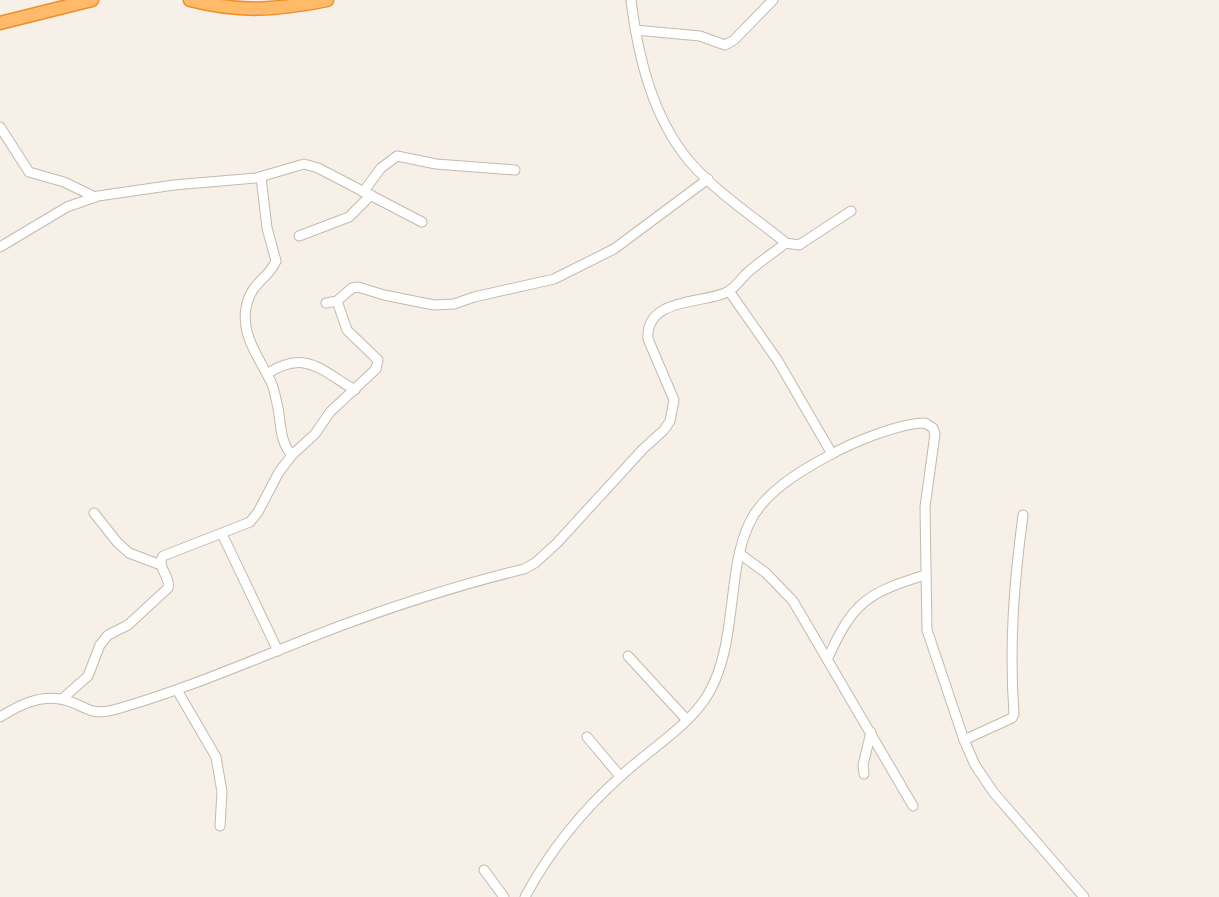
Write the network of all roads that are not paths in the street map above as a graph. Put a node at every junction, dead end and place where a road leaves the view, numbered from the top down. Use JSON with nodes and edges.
{"nodes":[{"id":1,"x":64,"y":0,"type":"edge"},
{"id":2,"x":92,"y":0,"type":"edge"},
{"id":3,"x":190,"y":0,"type":"edge"},
{"id":4,"x":327,"y":0,"type":"edge"},
{"id":5,"x":632,"y":0,"type":"edge"},
{"id":6,"x":773,"y":0,"type":"edge"},
{"id":7,"x":0,"y":15,"type":"edge"},
{"id":8,"x":0,"y":23,"type":"edge"},
{"id":9,"x":634,"y":30,"type":"junction"},
{"id":10,"x":0,"y":127,"type":"edge"},
{"id":11,"x":516,"y":170,"type":"dead end"},
{"id":12,"x":261,"y":177,"type":"junction"},
{"id":13,"x":708,"y":179,"type":"junction"},
{"id":14,"x":367,"y":194,"type":"junction"},
{"id":15,"x":96,"y":197,"type":"junction"},
{"id":16,"x":851,"y":211,"type":"dead end"},
{"id":17,"x":422,"y":222,"type":"dead end"},
{"id":18,"x":299,"y":236,"type":"dead end"},
{"id":19,"x":786,"y":242,"type":"junction"},
{"id":20,"x":0,"y":247,"type":"edge"},
{"id":21,"x":729,"y":291,"type":"junction"},
{"id":22,"x":337,"y":301,"type":"junction"},
{"id":23,"x":326,"y":303,"type":"dead end"},
{"id":24,"x":267,"y":374,"type":"junction"},
{"id":25,"x":355,"y":390,"type":"junction"},
{"id":26,"x":832,"y":454,"type":"junction"},
{"id":27,"x":292,"y":455,"type":"junction"},
{"id":28,"x":94,"y":513,"type":"dead end"},
{"id":29,"x":1023,"y":514,"type":"dead end"},
{"id":30,"x":222,"y":534,"type":"junction"},
{"id":31,"x":740,"y":554,"type":"junction"},
{"id":32,"x":161,"y":566,"type":"junction"},
{"id":33,"x":925,"y":575,"type":"junction"},
{"id":34,"x":278,"y":650,"type":"junction"},
{"id":35,"x":628,"y":656,"type":"dead end"},
{"id":36,"x":828,"y":658,"type":"junction"},
{"id":37,"x":178,"y":690,"type":"junction"},
{"id":38,"x":62,"y":699,"type":"junction"},
{"id":39,"x":0,"y":717,"type":"edge"},
{"id":40,"x":686,"y":719,"type":"junction"},
{"id":41,"x":871,"y":732,"type":"junction"},
{"id":42,"x":588,"y":737,"type":"dead end"},
{"id":43,"x":964,"y":740,"type":"junction"},
{"id":44,"x":864,"y":774,"type":"dead end"},
{"id":45,"x":620,"y":776,"type":"junction"},
{"id":46,"x":913,"y":806,"type":"dead end"},
{"id":47,"x":220,"y":826,"type":"dead end"},
{"id":48,"x":484,"y":870,"type":"dead end"},
{"id":49,"x":504,"y":897,"type":"edge"},
{"id":50,"x":524,"y":897,"type":"edge"},
{"id":51,"x":1084,"y":897,"type":"edge"}],
"edges":[{"from":1,"to":7,"type":"highway"},
{"from":2,"to":8,"type":"highway"},
{"from":3,"to":4,"type":"highway"},
{"from":5,"to":9,"type":"street"},
{"from":6,"to":9,"type":"street"},
{"from":9,"to":13,"type":"street"},
{"from":10,"to":15,"type":"street"},
{"from":11,"to":14,"type":"street"},
{"from":12,"to":14,"type":"street"},
{"from":12,"to":15,"type":"street"},
{"from":12,"to":24,"type":"street"},
{"from":13,"to":19,"type":"street"},
{"from":13,"to":22,"type":"street"},
{"from":14,"to":17,"type":"street"},
{"from":14,"to":18,"type":"street"},
{"from":15,"to":20,"type":"street"},
{"from":16,"to":19,"type":"street"},
{"from":19,"to":21,"type":"street"},
{"from":21,"to":26,"type":"street"},
{"from":21,"to":34,"type":"street"},
{"from":22,"to":23,"type":"street"},
{"from":22,"to":25,"type":"street"},
{"from":24,"to":25,"type":"street"},
{"from":24,"to":27,"type":"street"},
{"from":25,"to":27,"type":"street"},
{"from":26,"to":31,"type":"street"},
{"from":26,"to":33,"type":"street"},
{"from":27,"to":30,"type":"street"},
{"from":28,"to":32,"type":"street"},
{"from":29,"to":43,"type":"street"},
{"from":30,"to":32,"type":"street"},
{"from":30,"to":34,"type":"street"},
{"from":31,"to":36,"type":"street"},
{"from":31,"to":40,"type":"street"},
{"from":32,"to":38,"type":"street"},
{"from":33,"to":36,"type":"street"},
{"from":33,"to":43,"type":"street"},
{"from":34,"to":37,"type":"street"},
{"from":35,"to":40,"type":"street"},
{"from":36,"to":41,"type":"street"},
{"from":37,"to":38,"type":"street"},
{"from":37,"to":47,"type":"street"},
{"from":38,"to":39,"type":"street"},
{"from":40,"to":45,"type":"street"},
{"from":41,"to":44,"type":"street"},
{"from":41,"to":46,"type":"street"},
{"from":42,"to":45,"type":"street"},
{"from":43,"to":51,"type":"street"},
{"from":45,"to":50,"type":"street"},
{"from":48,"to":49,"type":"street"}]}
